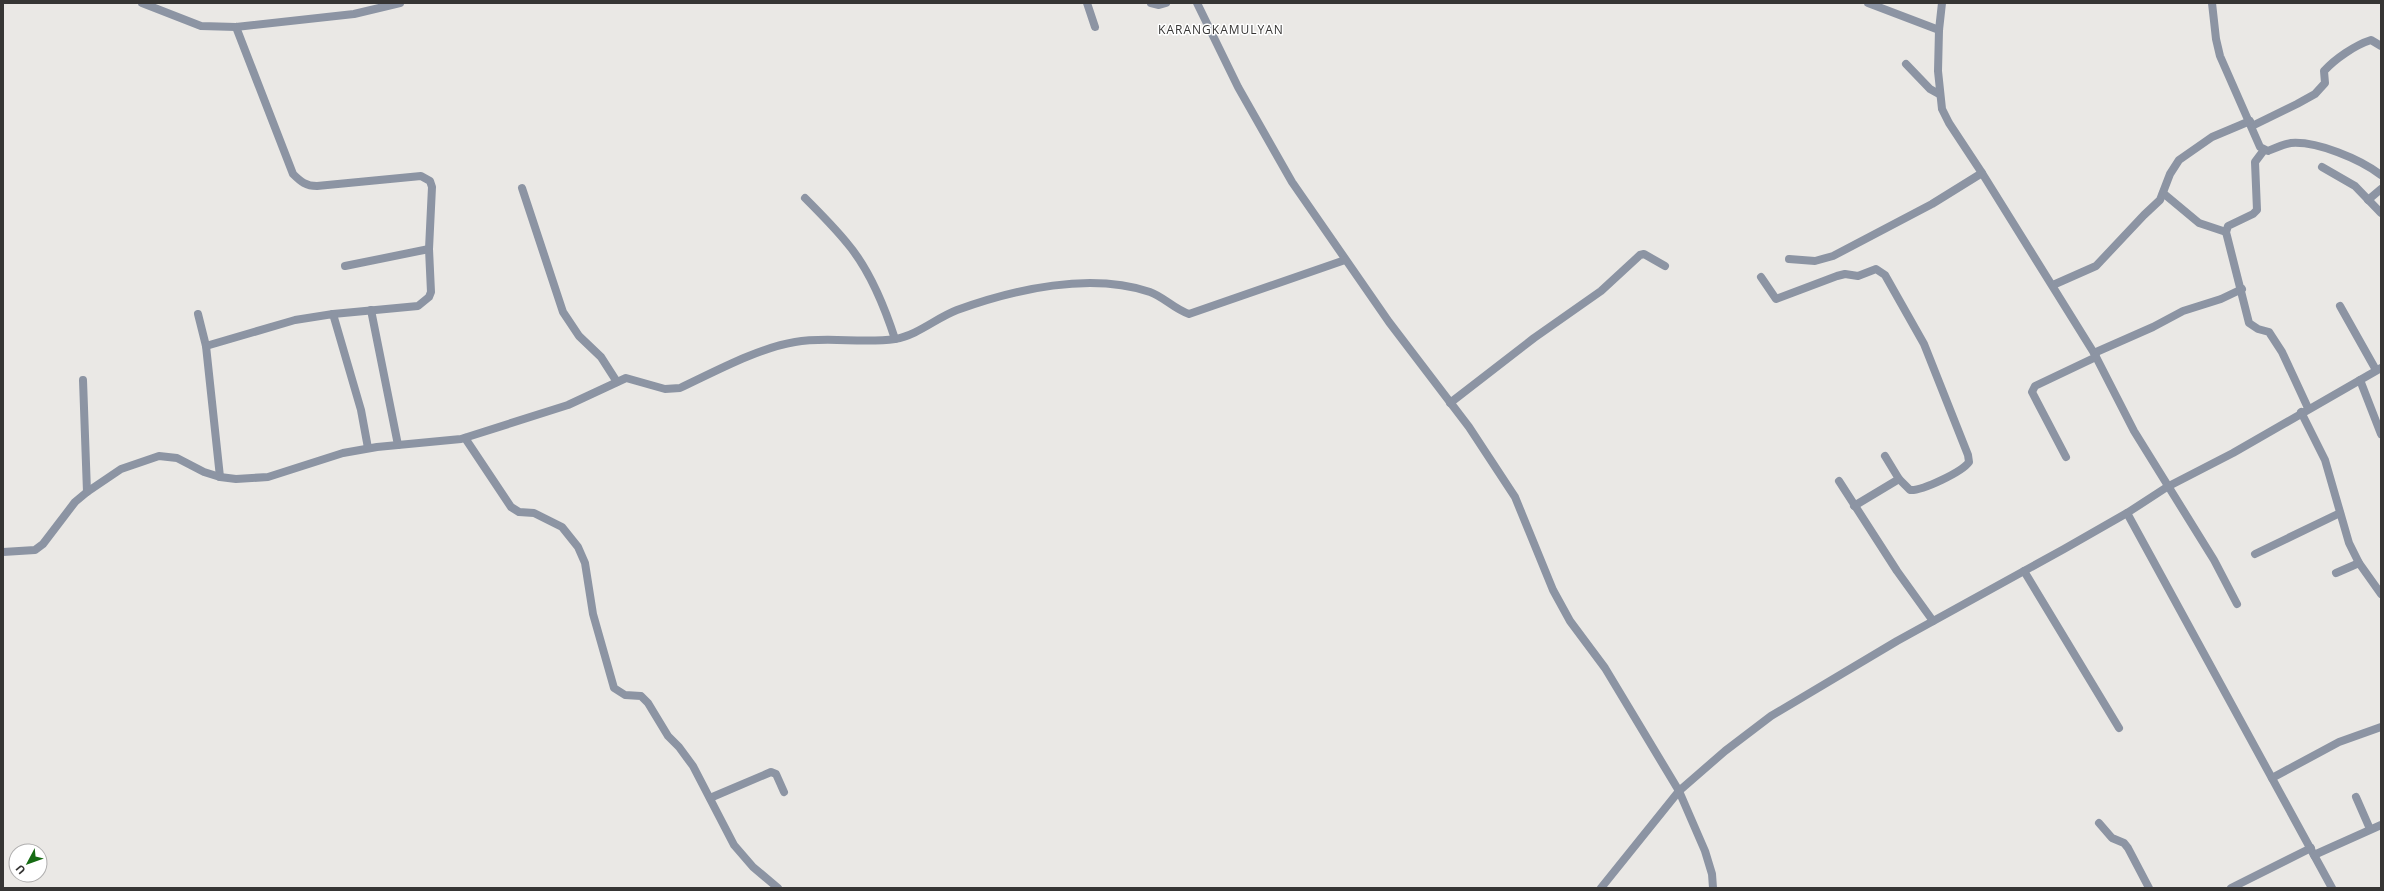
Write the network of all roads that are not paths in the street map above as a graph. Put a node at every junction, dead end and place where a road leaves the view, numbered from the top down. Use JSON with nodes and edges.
{"nodes":[{"id":1,"x":142,"y":3,"type":"edge"},
{"id":2,"x":400,"y":3,"type":"edge"},
{"id":3,"x":1088,"y":3,"type":"edge"},
{"id":4,"x":1152,"y":3,"type":"edge"},
{"id":5,"x":1166,"y":3,"type":"edge"},
{"id":6,"x":1198,"y":3,"type":"edge"},
{"id":7,"x":1868,"y":3,"type":"edge"},
{"id":8,"x":1942,"y":3,"type":"edge"},
{"id":9,"x":2212,"y":3,"type":"edge"},
{"id":10,"x":1095,"y":26,"type":"dead end"},
{"id":11,"x":236,"y":27,"type":"junction"},
{"id":12,"x":1939,"y":30,"type":"junction"},
{"id":13,"x":2381,"y":46,"type":"edge"},
{"id":14,"x":1906,"y":64,"type":"dead end"},
{"id":15,"x":1939,"y":94,"type":"junction"},
{"id":16,"x":2251,"y":123,"type":"junction"},
{"id":17,"x":2264,"y":150,"type":"junction"},
{"id":18,"x":2322,"y":167,"type":"dead end"},
{"id":19,"x":1982,"y":173,"type":"junction"},
{"id":20,"x":2381,"y":174,"type":"edge"},
{"id":21,"x":522,"y":188,"type":"dead end"},
{"id":22,"x":2381,"y":189,"type":"edge"},
{"id":23,"x":2162,"y":193,"type":"junction"},
{"id":24,"x":805,"y":198,"type":"dead end"},
{"id":25,"x":2368,"y":200,"type":"junction"},
{"id":26,"x":2381,"y":213,"type":"edge"},
{"id":27,"x":2226,"y":232,"type":"junction"},
{"id":28,"x":429,"y":249,"type":"junction"},
{"id":29,"x":1789,"y":259,"type":"dead end"},
{"id":30,"x":1345,"y":260,"type":"junction"},
{"id":31,"x":345,"y":266,"type":"dead end"},
{"id":32,"x":1665,"y":266,"type":"dead end"},
{"id":33,"x":1761,"y":277,"type":"dead end"},
{"id":34,"x":2053,"y":285,"type":"junction"},
{"id":35,"x":2242,"y":289,"type":"junction"},
{"id":36,"x":2340,"y":306,"type":"dead end"},
{"id":37,"x":371,"y":310,"type":"junction"},
{"id":38,"x":198,"y":314,"type":"dead end"},
{"id":39,"x":334,"y":314,"type":"junction"},
{"id":40,"x":895,"y":339,"type":"junction"},
{"id":41,"x":206,"y":346,"type":"junction"},
{"id":42,"x":2095,"y":355,"type":"junction"},
{"id":43,"x":2379,"y":369,"type":"edge"},
{"id":44,"x":84,"y":380,"type":"dead end"},
{"id":45,"x":2360,"y":380,"type":"junction"},
{"id":46,"x":617,"y":382,"type":"junction"},
{"id":47,"x":1450,"y":403,"type":"junction"},
{"id":48,"x":2304,"y":410,"type":"junction"},
{"id":49,"x":2381,"y":434,"type":"edge"},
{"id":50,"x":465,"y":438,"type":"junction"},
{"id":51,"x":398,"y":445,"type":"junction"},
{"id":52,"x":368,"y":448,"type":"junction"},
{"id":53,"x":1885,"y":456,"type":"dead end"},
{"id":54,"x":2066,"y":457,"type":"dead end"},
{"id":55,"x":220,"y":477,"type":"junction"},
{"id":56,"x":1899,"y":479,"type":"junction"},
{"id":57,"x":1839,"y":481,"type":"dead end"},
{"id":58,"x":2167,"y":487,"type":"junction"},
{"id":59,"x":87,"y":492,"type":"junction"},
{"id":60,"x":1854,"y":506,"type":"junction"},
{"id":61,"x":2127,"y":513,"type":"junction"},
{"id":62,"x":2340,"y":513,"type":"junction"},
{"id":63,"x":3,"y":552,"type":"edge"},
{"id":64,"x":2255,"y":554,"type":"dead end"},
{"id":65,"x":2360,"y":563,"type":"junction"},
{"id":66,"x":2024,"y":571,"type":"junction"},
{"id":67,"x":2336,"y":573,"type":"dead end"},
{"id":68,"x":2381,"y":594,"type":"edge"},
{"id":69,"x":2237,"y":604,"type":"dead end"},
{"id":70,"x":1933,"y":621,"type":"junction"},
{"id":71,"x":2381,"y":727,"type":"edge"},
{"id":72,"x":2119,"y":728,"type":"dead end"},
{"id":73,"x":2272,"y":778,"type":"junction"},
{"id":74,"x":1680,"y":791,"type":"junction"},
{"id":75,"x":784,"y":792,"type":"dead end"},
{"id":76,"x":2356,"y":797,"type":"dead end"},
{"id":77,"x":710,"y":798,"type":"junction"},
{"id":78,"x":2099,"y":823,"type":"dead end"},
{"id":79,"x":2381,"y":825,"type":"edge"},
{"id":80,"x":2370,"y":829,"type":"junction"},
{"id":81,"x":2312,"y":851,"type":"junction"},
{"id":82,"x":778,"y":888,"type":"edge"},
{"id":83,"x":1601,"y":888,"type":"edge"},
{"id":84,"x":1713,"y":888,"type":"edge"},
{"id":85,"x":2149,"y":888,"type":"edge"},
{"id":86,"x":2231,"y":888,"type":"edge"},
{"id":87,"x":2332,"y":888,"type":"edge"}],
"edges":[{"from":1,"to":11,"type":"street"},
{"from":2,"to":11,"type":"street"},
{"from":3,"to":10,"type":"street"},
{"from":4,"to":5,"type":"street"},
{"from":6,"to":30,"type":"street"},
{"from":7,"to":12,"type":"street"},
{"from":8,"to":12,"type":"street"},
{"from":9,"to":16,"type":"street"},
{"from":11,"to":28,"type":"street"},
{"from":12,"to":15,"type":"street"},
{"from":13,"to":16,"type":"street"},
{"from":14,"to":15,"type":"street"},
{"from":15,"to":19,"type":"street"},
{"from":16,"to":17,"type":"street"},
{"from":16,"to":23,"type":"street"},
{"from":17,"to":20,"type":"street"},
{"from":17,"to":27,"type":"street"},
{"from":18,"to":25,"type":"street"},
{"from":19,"to":29,"type":"street"},
{"from":19,"to":34,"type":"street"},
{"from":21,"to":46,"type":"street"},
{"from":22,"to":25,"type":"street"},
{"from":23,"to":27,"type":"street"},
{"from":23,"to":34,"type":"street"},
{"from":24,"to":40,"type":"street"},
{"from":25,"to":26,"type":"street"},
{"from":27,"to":35,"type":"street"},
{"from":28,"to":31,"type":"street"},
{"from":28,"to":37,"type":"street"},
{"from":30,"to":40,"type":"street"},
{"from":30,"to":47,"type":"street"},
{"from":32,"to":47,"type":"street"},
{"from":33,"to":56,"type":"street"},
{"from":34,"to":42,"type":"street"},
{"from":35,"to":42,"type":"street"},
{"from":35,"to":48,"type":"street"},
{"from":36,"to":43,"type":"street"},
{"from":37,"to":39,"type":"street"},
{"from":37,"to":51,"type":"street"},
{"from":38,"to":41,"type":"street"},
{"from":39,"to":41,"type":"street"},
{"from":39,"to":52,"type":"street"},
{"from":40,"to":46,"type":"street"},
{"from":41,"to":55,"type":"street"},
{"from":42,"to":54,"type":"street"},
{"from":42,"to":58,"type":"street"},
{"from":43,"to":45,"type":"street"},
{"from":44,"to":59,"type":"street"},
{"from":45,"to":48,"type":"street"},
{"from":45,"to":49,"type":"street"},
{"from":46,"to":50,"type":"street"},
{"from":47,"to":74,"type":"street"},
{"from":48,"to":58,"type":"street"},
{"from":48,"to":62,"type":"street"},
{"from":50,"to":51,"type":"street"},
{"from":50,"to":77,"type":"street"},
{"from":51,"to":52,"type":"street"},
{"from":52,"to":55,"type":"street"},
{"from":53,"to":56,"type":"street"},
{"from":55,"to":59,"type":"street"},
{"from":56,"to":60,"type":"street"},
{"from":57,"to":60,"type":"street"},
{"from":58,"to":61,"type":"street"},
{"from":58,"to":69,"type":"street"},
{"from":59,"to":63,"type":"street"},
{"from":60,"to":70,"type":"street"},
{"from":61,"to":66,"type":"street"},
{"from":61,"to":73,"type":"street"},
{"from":62,"to":64,"type":"street"},
{"from":62,"to":65,"type":"street"},
{"from":65,"to":67,"type":"street"},
{"from":65,"to":68,"type":"street"},
{"from":66,"to":70,"type":"street"},
{"from":66,"to":72,"type":"street"},
{"from":70,"to":74,"type":"street"},
{"from":71,"to":73,"type":"street"},
{"from":73,"to":81,"type":"street"},
{"from":74,"to":83,"type":"street"},
{"from":74,"to":84,"type":"street"},
{"from":75,"to":77,"type":"street"},
{"from":76,"to":80,"type":"street"},
{"from":77,"to":82,"type":"street"},
{"from":78,"to":85,"type":"street"},
{"from":79,"to":80,"type":"street"},
{"from":80,"to":81,"type":"street"},
{"from":81,"to":86,"type":"street"},
{"from":81,"to":87,"type":"street"}]}
